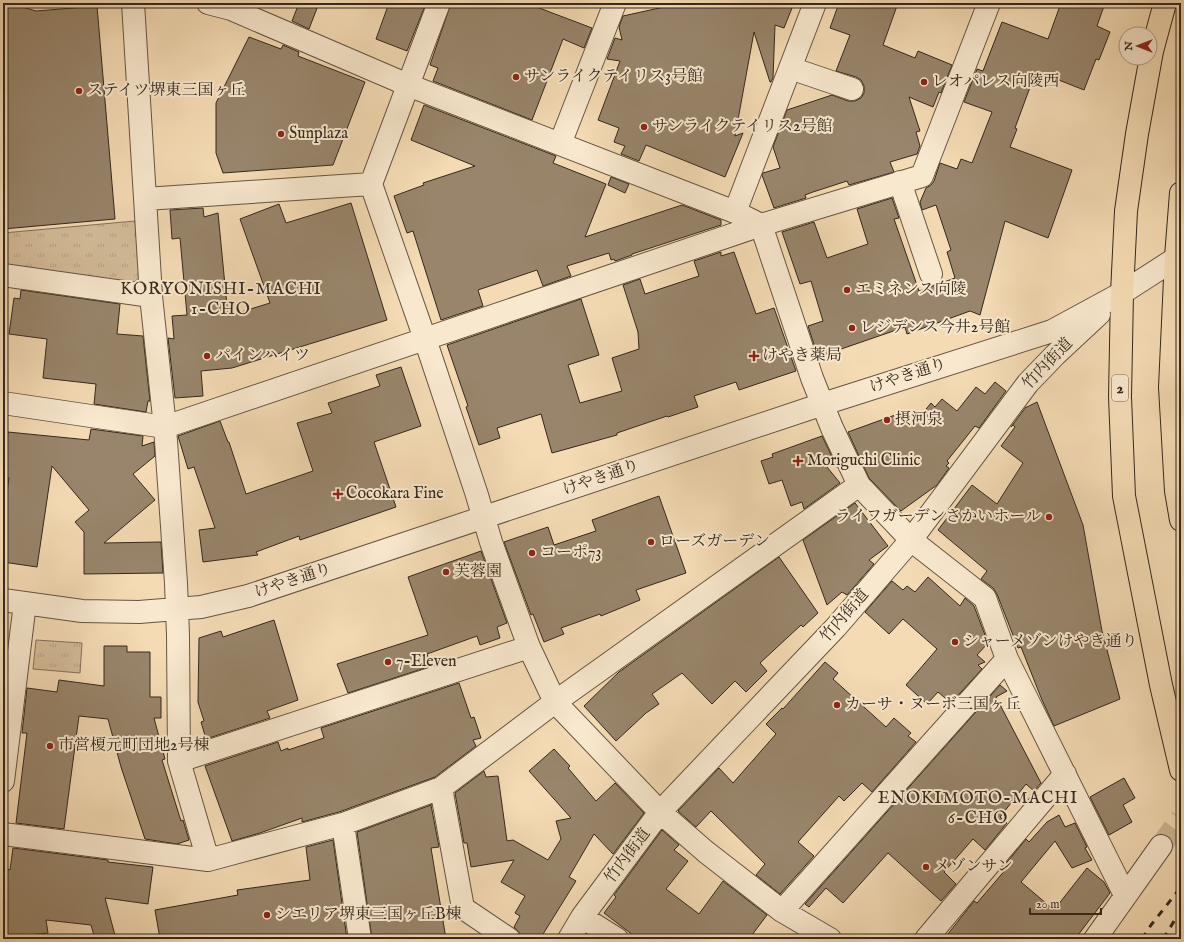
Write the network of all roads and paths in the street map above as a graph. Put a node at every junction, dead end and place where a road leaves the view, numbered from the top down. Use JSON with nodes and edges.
{"nodes":[{"id":1,"x":132,"y":3,"type":"edge"},
{"id":2,"x":208,"y":3,"type":"edge"},
{"id":3,"x":439,"y":3,"type":"edge"},
{"id":4,"x":615,"y":3,"type":"edge"},
{"id":5,"x":815,"y":3,"type":"edge"},
{"id":6,"x":989,"y":3,"type":"edge"},
{"id":7,"x":1165,"y":3,"type":"edge"},
{"id":8,"x":232,"y":6,"type":"edge"},
{"id":9,"x":790,"y":68,"type":"junction"},
{"id":10,"x":408,"y":85,"type":"junction"},
{"id":11,"x":852,"y":89,"type":"dead end"},
{"id":12,"x":560,"y":144,"type":"junction"},
{"id":13,"x":900,"y":182,"type":"junction"},
{"id":14,"x":371,"y":184,"type":"junction"},
{"id":15,"x":1181,"y":193,"type":"edge"},
{"id":16,"x":145,"y":199,"type":"junction"},
{"id":17,"x":735,"y":212,"type":"junction"},
{"id":18,"x":761,"y":225,"type":"junction"},
{"id":19,"x":1178,"y":256,"type":"edge"},
{"id":20,"x":931,"y":274,"type":"dead end"},
{"id":21,"x":3,"y":275,"type":"edge"},
{"id":22,"x":1122,"y":293,"type":"junction"},
{"id":23,"x":151,"y":296,"type":"junction"},
{"id":24,"x":425,"y":340,"type":"junction"},
{"id":25,"x":3,"y":403,"type":"edge"},
{"id":26,"x":823,"y":404,"type":"junction"},
{"id":27,"x":165,"y":426,"type":"junction"},
{"id":28,"x":859,"y":486,"type":"junction"},
{"id":29,"x":483,"y":518,"type":"junction"},
{"id":30,"x":1181,"y":520,"type":"edge"},
{"id":31,"x":911,"y":540,"type":"junction"},
{"id":32,"x":3,"y":600,"type":"edge"},
{"id":33,"x":25,"y":603,"type":"junction"},
{"id":34,"x":177,"y":610,"type":"junction"},
{"id":35,"x":529,"y":647,"type":"junction"},
{"id":36,"x":1007,"y":659,"type":"junction"},
{"id":37,"x":555,"y":702,"type":"junction"},
{"id":38,"x":179,"y":761,"type":"junction"},
{"id":39,"x":1181,"y":770,"type":"edge"},
{"id":40,"x":1065,"y":774,"type":"junction"},
{"id":41,"x":3,"y":781,"type":"edge"},
{"id":42,"x":441,"y":788,"type":"junction"},
{"id":43,"x":660,"y":812,"type":"junction"},
{"id":44,"x":344,"y":824,"type":"junction"},
{"id":45,"x":3,"y":834,"type":"edge"},
{"id":46,"x":1161,"y":846,"type":"tunnel mouth"},
{"id":47,"x":208,"y":860,"type":"junction"},
{"id":48,"x":1125,"y":895,"type":"junction"},
{"id":49,"x":782,"y":911,"type":"junction"},
{"id":50,"x":582,"y":917,"type":"junction"},
{"id":51,"x":360,"y":939,"type":"edge"},
{"id":52,"x":509,"y":939,"type":"edge"},
{"id":53,"x":569,"y":939,"type":"edge"},
{"id":54,"x":617,"y":939,"type":"edge"},
{"id":55,"x":830,"y":939,"type":"edge"},
{"id":56,"x":926,"y":939,"type":"edge"},
{"id":57,"x":1095,"y":939,"type":"edge"}],
"edges":[{"from":1,"to":16,"type":"street"},
{"from":2,"to":8,"type":"street"},
{"from":3,"to":10,"type":"street"},
{"from":4,"to":12,"type":"street"},
{"from":5,"to":9,"type":"street"},
{"from":6,"to":13,"type":"street"},
{"from":7,"to":22,"type":"main road","number":"2"},
{"from":8,"to":10,"type":"street"},
{"from":9,"to":11,"type":"street"},
{"from":9,"to":17,"type":"street"},
{"from":10,"to":12,"type":"street"},
{"from":10,"to":14,"type":"street"},
{"from":12,"to":17,"type":"street"},
{"from":13,"to":18,"type":"street"},
{"from":13,"to":20,"type":"street"},
{"from":14,"to":16,"type":"street"},
{"from":14,"to":24,"type":"street"},
{"from":15,"to":19,"type":"main road"},
{"from":16,"to":23,"type":"street"},
{"from":17,"to":18,"type":"street"},
{"from":18,"to":24,"type":"street"},
{"from":18,"to":26,"type":"street"},
{"from":19,"to":22,"type":"street","name":"けやき通り"},
{"from":19,"to":30,"type":"main road"},
{"from":21,"to":23,"type":"street"},
{"from":22,"to":26,"type":"street","name":"けやき通り"},
{"from":22,"to":31,"type":"street","name":"竹内街道"},
{"from":22,"to":39,"type":"main road","number":"2"},
{"from":23,"to":27,"type":"street"},
{"from":24,"to":27,"type":"street"},
{"from":24,"to":29,"type":"street"},
{"from":25,"to":27,"type":"street"},
{"from":26,"to":28,"type":"street"},
{"from":26,"to":29,"type":"street","name":"けやき通り"},
{"from":27,"to":34,"type":"street"},
{"from":28,"to":31,"type":"street"},
{"from":28,"to":37,"type":"street"},
{"from":29,"to":34,"type":"street","name":"けやき通り"},
{"from":29,"to":35,"type":"street"},
{"from":31,"to":36,"type":"street"},
{"from":31,"to":43,"type":"street","name":"竹内街道"},
{"from":32,"to":33,"type":"street","name":"けやき通り"},
{"from":33,"to":34,"type":"street","name":"けやき通り"},
{"from":33,"to":41,"type":"street"},
{"from":34,"to":38,"type":"street"},
{"from":35,"to":37,"type":"street"},
{"from":35,"to":38,"type":"street"},
{"from":36,"to":40,"type":"street"},
{"from":36,"to":49,"type":"street"},
{"from":37,"to":42,"type":"street"},
{"from":37,"to":43,"type":"street"},
{"from":38,"to":47,"type":"street"},
{"from":40,"to":48,"type":"street"},
{"from":40,"to":56,"type":"street"},
{"from":42,"to":44,"type":"street"},
{"from":42,"to":52,"type":"street"},
{"from":43,"to":49,"type":"street"},
{"from":43,"to":50,"type":"street","name":"竹内街道"},
{"from":44,"to":47,"type":"street"},
{"from":44,"to":51,"type":"street"},
{"from":45,"to":47,"type":"street"},
{"from":46,"to":48,"type":"street"},
{"from":48,"to":57,"type":"street"},
{"from":49,"to":55,"type":"street"},
{"from":50,"to":53,"type":"street","name":"竹内街道"},
{"from":50,"to":54,"type":"street"}]}
